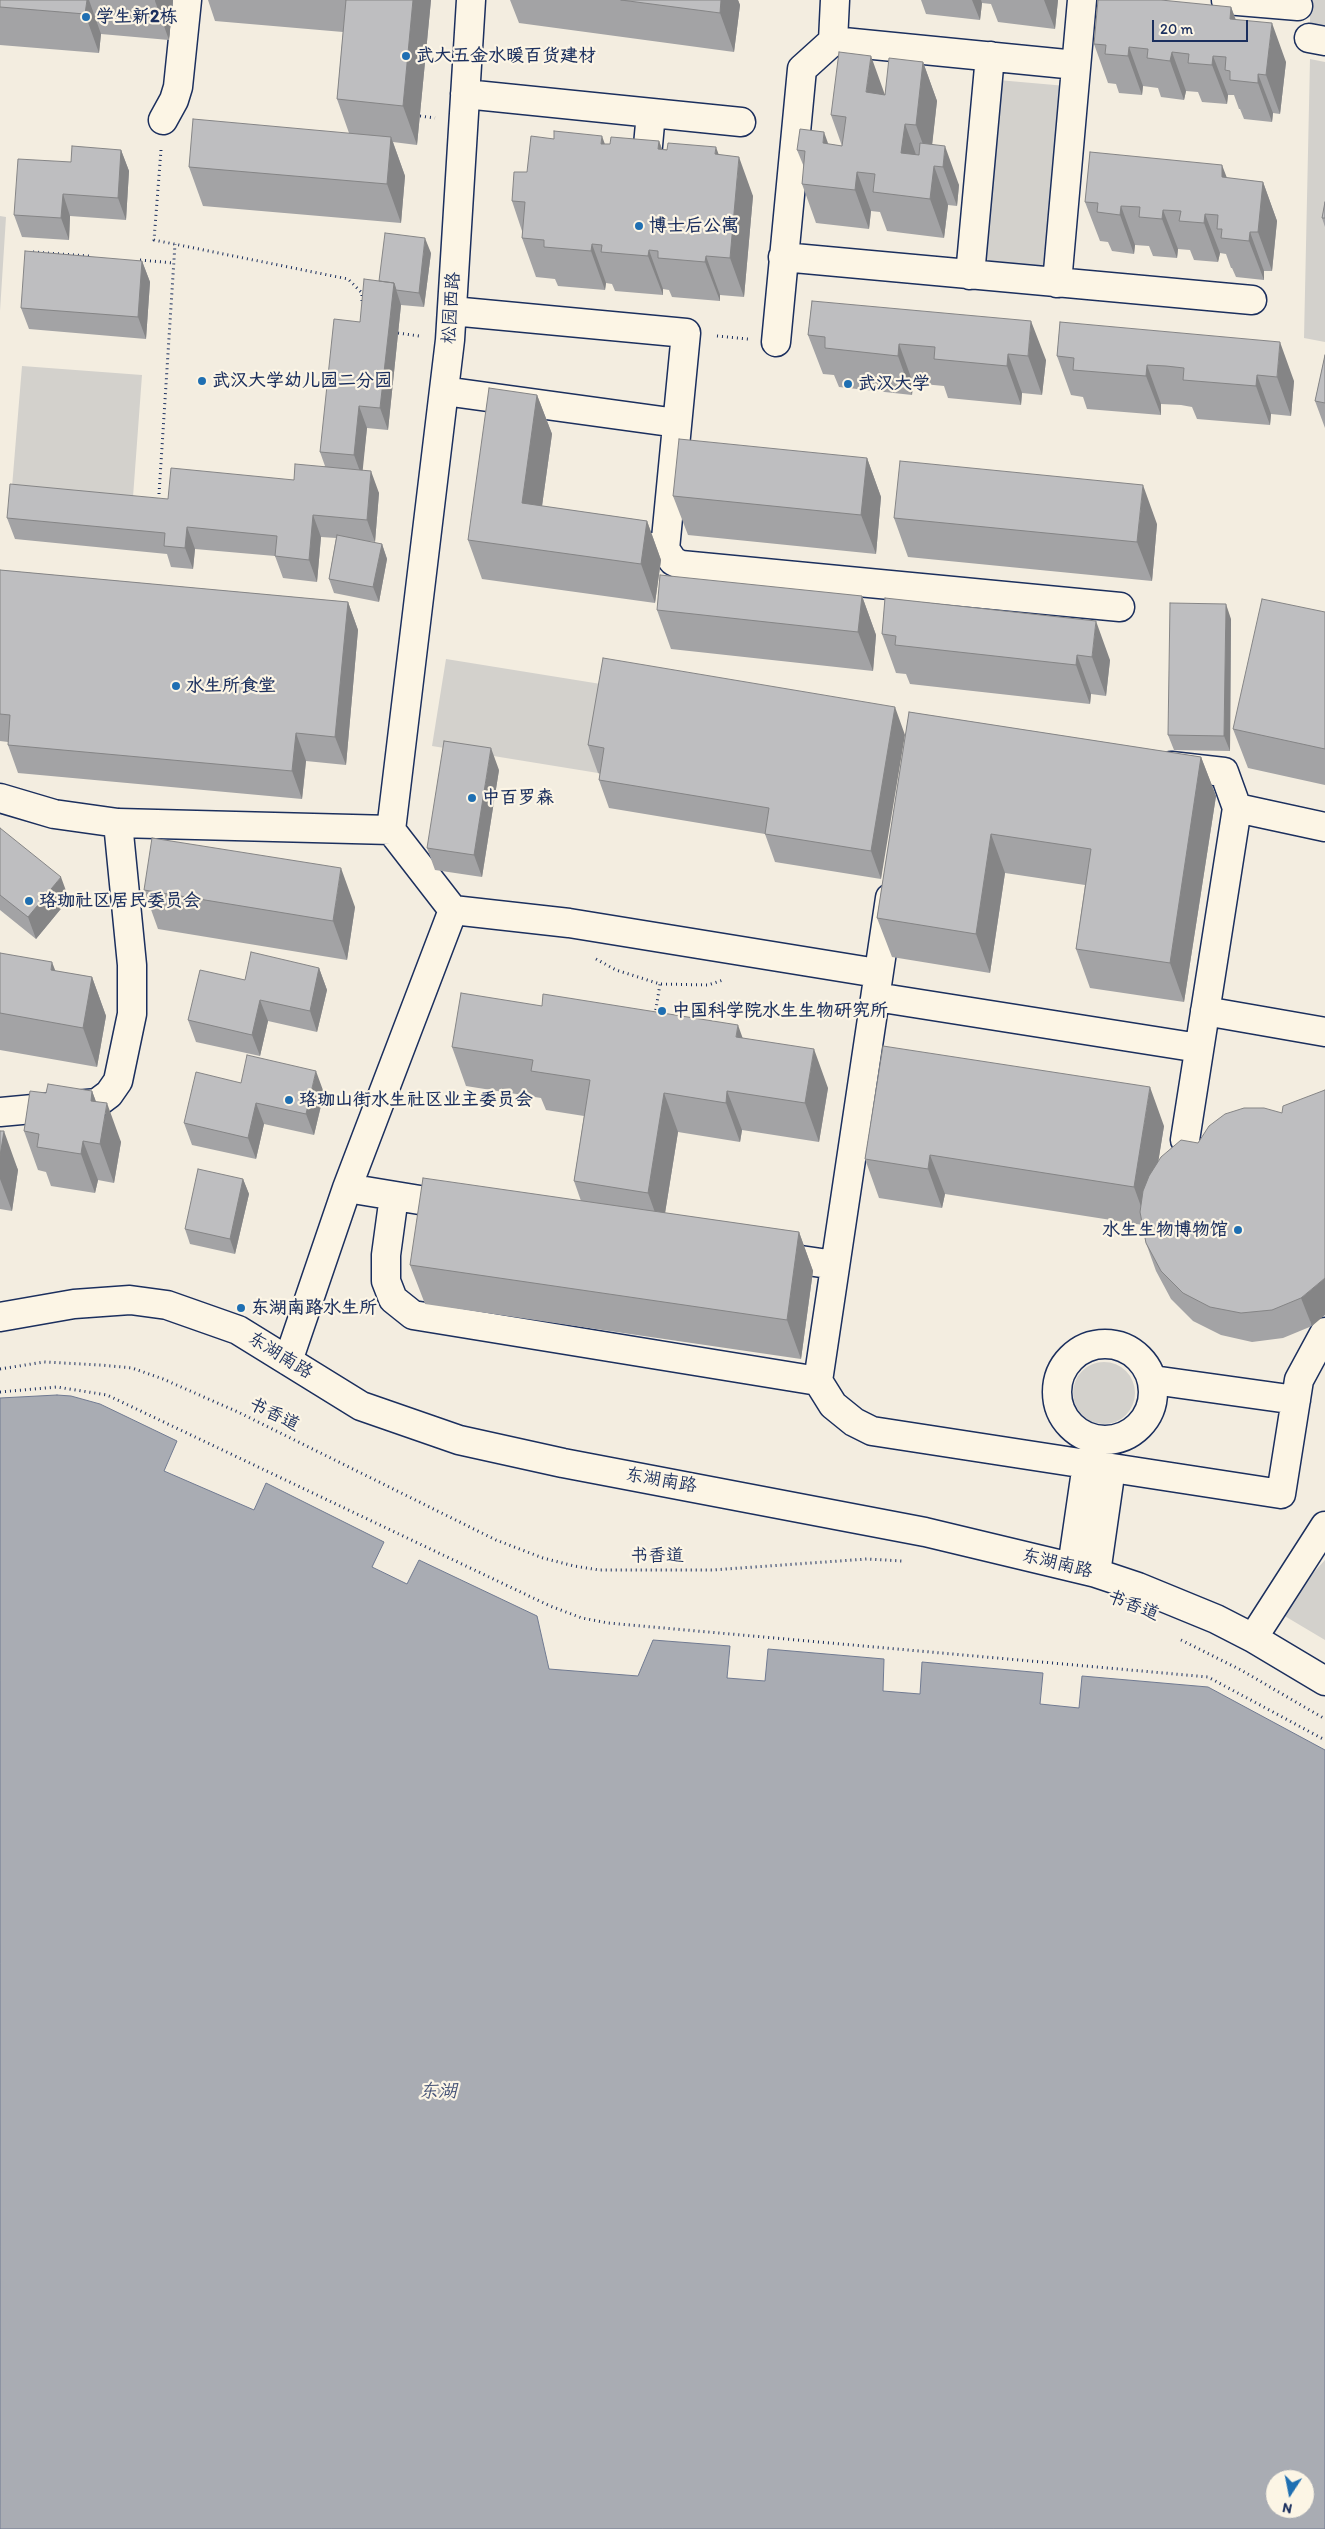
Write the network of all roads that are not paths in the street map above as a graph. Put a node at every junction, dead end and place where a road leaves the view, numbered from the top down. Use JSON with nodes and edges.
{"nodes":[{"id":1,"x":188,"y":0,"type":"edge"},
{"id":2,"x":471,"y":0,"type":"edge"},
{"id":3,"x":835,"y":0,"type":"edge"},
{"id":4,"x":1082,"y":0,"type":"edge"},
{"id":5,"x":1226,"y":0,"type":"edge"},
{"id":6,"x":1298,"y":6,"type":"dead end"},
{"id":7,"x":833,"y":41,"type":"junction"},
{"id":8,"x":990,"y":56,"type":"junction"},
{"id":9,"x":1076,"y":65,"type":"junction"},
{"id":10,"x":465,"y":94,"type":"junction"},
{"id":11,"x":651,"y":113,"type":"junction"},
{"id":12,"x":163,"y":120,"type":"road end"},
{"id":13,"x":741,"y":122,"type":"dead end"},
{"id":14,"x":645,"y":178,"type":"edge"},
{"id":15,"x":783,"y":257,"type":"junction"},
{"id":16,"x":970,"y":275,"type":"junction"},
{"id":17,"x":1057,"y":283,"type":"junction"},
{"id":18,"x":1252,"y":300,"type":"dead end"},
{"id":19,"x":452,"y":311,"type":"junction"},
{"id":20,"x":776,"y":342,"type":"road end"},
{"id":21,"x":444,"y":391,"type":"junction"},
{"id":22,"x":677,"y":423,"type":"junction"},
{"id":23,"x":590,"y":539,"type":"edge"},
{"id":24,"x":665,"y":549,"type":"junction"},
{"id":25,"x":1120,"y":607,"type":"dead end"},
{"id":26,"x":1144,"y":764,"type":"edge"},
{"id":27,"x":0,"y":798,"type":"edge"},
{"id":28,"x":1237,"y":808,"type":"junction"},
{"id":29,"x":118,"y":822,"type":"junction"},
{"id":30,"x":1325,"y":827,"type":"edge"},
{"id":31,"x":391,"y":830,"type":"junction"},
{"id":32,"x":893,"y":876,"type":"edge"},
{"id":33,"x":453,"y":910,"type":"junction"},
{"id":34,"x":877,"y":985,"type":"junction"},
{"id":35,"x":1205,"y":1010,"type":"junction"},
{"id":36,"x":1325,"y":1032,"type":"edge"},
{"id":37,"x":1199,"y":1048,"type":"junction"},
{"id":38,"x":0,"y":1112,"type":"edge"},
{"id":39,"x":1185,"y":1140,"type":"edge"},
{"id":40,"x":347,"y":1188,"type":"junction"},
{"id":41,"x":394,"y":1196,"type":"junction"},
{"id":42,"x":482,"y":1210,"type":"edge"},
{"id":43,"x":747,"y":1252,"type":"edge"},
{"id":44,"x":836,"y":1266,"type":"junction"},
{"id":45,"x":0,"y":1317,"type":"edge"},
{"id":46,"x":1325,"y":1332,"type":"edge"},
{"id":47,"x":288,"y":1361,"type":"junction"},
{"id":48,"x":1153,"y":1380,"type":"junction"},
{"id":49,"x":818,"y":1381,"type":"junction"},
{"id":50,"x":1296,"y":1400,"type":"junction"},
{"id":51,"x":1097,"y":1459,"type":"junction"},
{"id":52,"x":1325,"y":1526,"type":"edge"},
{"id":53,"x":1084,"y":1570,"type":"junction"},
{"id":54,"x":1253,"y":1638,"type":"junction"},
{"id":55,"x":1325,"y":1681,"type":"edge"}],
"edges":[{"from":1,"to":12,"type":"street"},
{"from":2,"to":10,"type":"street","name":"松园西路"},
{"from":3,"to":7,"type":"street"},
{"from":4,"to":9,"type":"street"},
{"from":5,"to":6,"type":"street"},
{"from":7,"to":8,"type":"street"},
{"from":7,"to":15,"type":"street"},
{"from":8,"to":9,"type":"street"},
{"from":8,"to":16,"type":"street"},
{"from":9,"to":17,"type":"street"},
{"from":10,"to":11,"type":"street"},
{"from":10,"to":19,"type":"street","name":"松园西路"},
{"from":11,"to":13,"type":"street"},
{"from":11,"to":14,"type":"street"},
{"from":15,"to":16,"type":"street"},
{"from":15,"to":20,"type":"street"},
{"from":16,"to":17,"type":"street"},
{"from":17,"to":18,"type":"street"},
{"from":19,"to":21,"type":"street","name":"松园西路"},
{"from":19,"to":22,"type":"street"},
{"from":21,"to":22,"type":"street"},
{"from":21,"to":31,"type":"street","name":"松园西路"},
{"from":22,"to":24,"type":"street"},
{"from":23,"to":24,"type":"street"},
{"from":24,"to":25,"type":"street"},
{"from":26,"to":28,"type":"street"},
{"from":27,"to":29,"type":"street"},
{"from":28,"to":30,"type":"street"},
{"from":28,"to":35,"type":"street"},
{"from":29,"to":31,"type":"street"},
{"from":29,"to":38,"type":"street"},
{"from":31,"to":33,"type":"street"},
{"from":32,"to":34,"type":"street"},
{"from":33,"to":34,"type":"street"},
{"from":33,"to":40,"type":"street"},
{"from":34,"to":37,"type":"street"},
{"from":34,"to":44,"type":"street"},
{"from":35,"to":36,"type":"street"},
{"from":35,"to":37,"type":"street"},
{"from":37,"to":39,"type":"street"},
{"from":40,"to":41,"type":"street"},
{"from":40,"to":47,"type":"street"},
{"from":41,"to":42,"type":"street"},
{"from":41,"to":49,"type":"street"},
{"from":43,"to":44,"type":"street"},
{"from":44,"to":49,"type":"street"},
{"from":45,"to":47,"type":"street","name":"东湖南路"},
{"from":46,"to":50,"type":"street"},
{"from":47,"to":53,"type":"street","name":"东湖南路"},
{"from":48,"to":50,"type":"street"},
{"from":48,"to":51,"type":"street"},
{"from":48,"to":51,"type":"street"},
{"from":49,"to":51,"type":"street"},
{"from":50,"to":51,"type":"street"},
{"from":51,"to":53,"type":"street"},
{"from":52,"to":54,"type":"street"},
{"from":53,"to":54,"type":"street","name":"东湖南路"},
{"from":54,"to":55,"type":"street","name":"东湖南路"}]}
